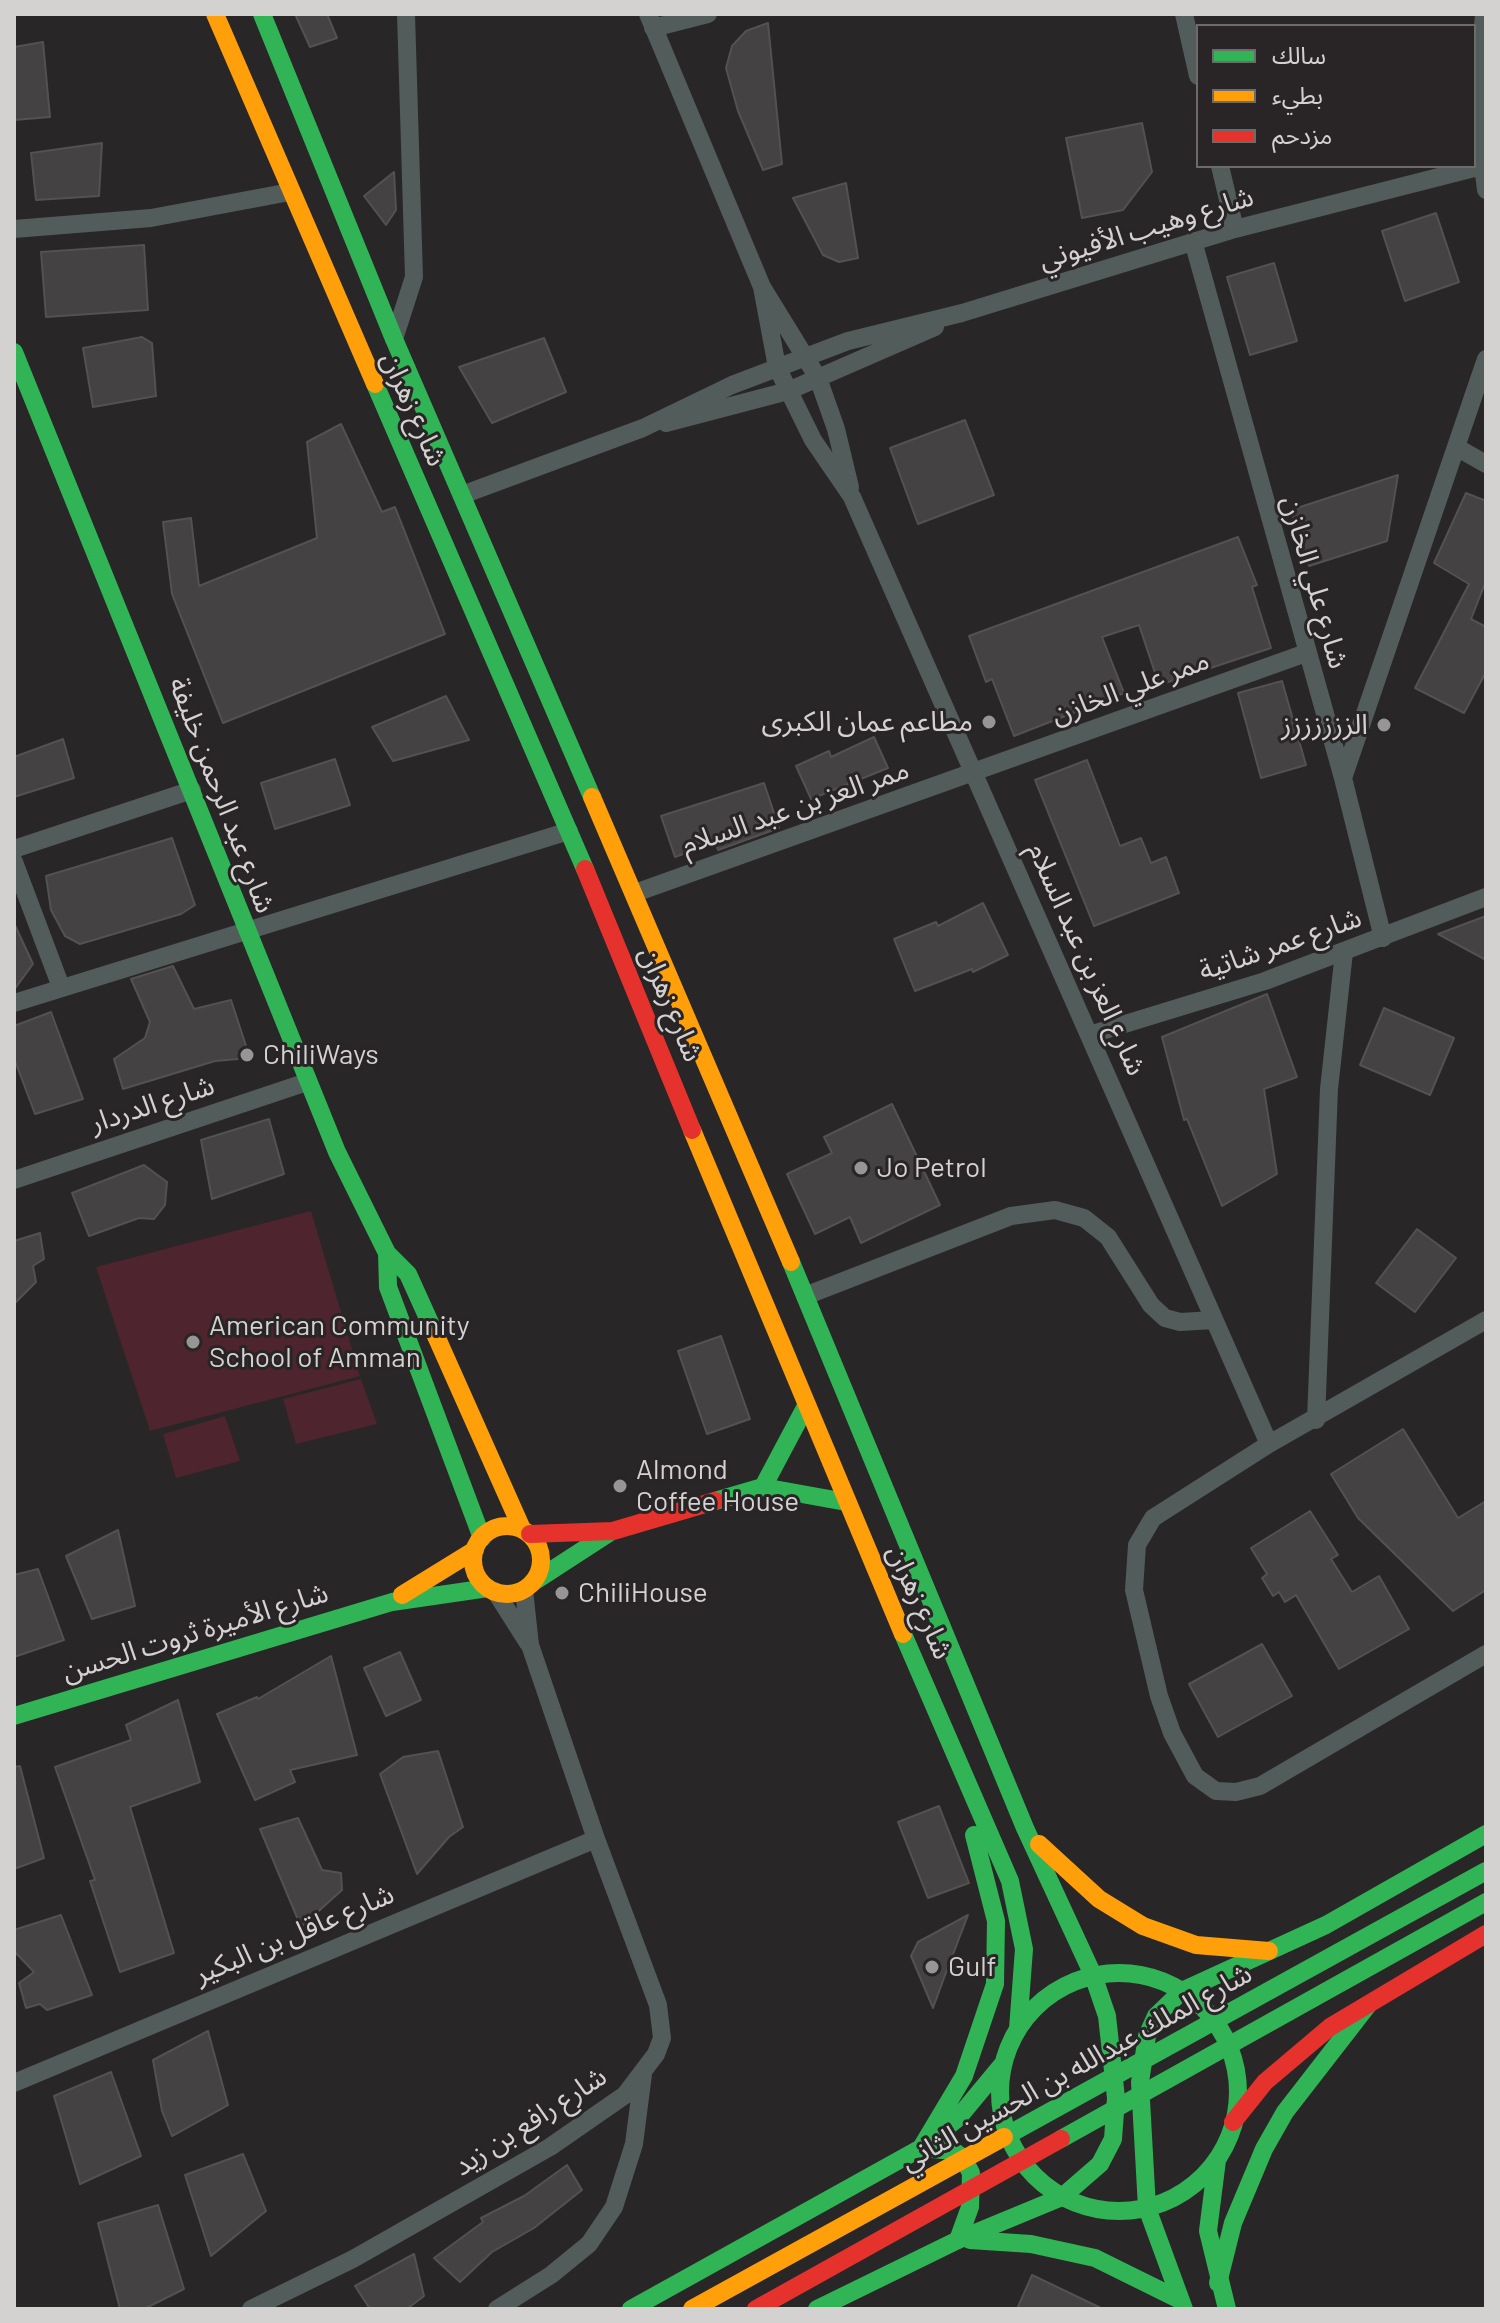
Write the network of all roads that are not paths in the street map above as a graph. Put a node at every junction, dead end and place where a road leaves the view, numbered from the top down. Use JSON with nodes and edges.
{"nodes":[{"id":1,"x":215,"y":14,"type":"edge"},
{"id":2,"x":262,"y":14,"type":"edge"},
{"id":3,"x":406,"y":14,"type":"edge"},
{"id":4,"x":708,"y":14,"type":"edge"},
{"id":5,"x":1184,"y":14,"type":"edge"},
{"id":6,"x":1484,"y":14,"type":"edge"},
{"id":7,"x":650,"y":21,"type":"edge"},
{"id":8,"x":1196,"y":67,"type":"edge"},
{"id":9,"x":1484,"y":166,"type":"edge"},
{"id":10,"x":1220,"y":168,"type":"edge"},
{"id":11,"x":1486,"y":190,"type":"edge"},
{"id":12,"x":290,"y":192,"type":"junction"},
{"id":13,"x":14,"y":229,"type":"edge"},
{"id":14,"x":1235,"y":229,"type":"junction"},
{"id":15,"x":1193,"y":241,"type":"junction"},
{"id":16,"x":762,"y":287,"type":"junction"},
{"id":17,"x":962,"y":313,"type":"junction"},
{"id":18,"x":394,"y":339,"type":"junction"},
{"id":19,"x":14,"y":352,"type":"edge"},
{"id":20,"x":806,"y":354,"type":"junction"},
{"id":21,"x":1486,"y":359,"type":"edge"},
{"id":22,"x":777,"y":367,"type":"junction"},
{"id":23,"x":818,"y":378,"type":"junction"},
{"id":24,"x":788,"y":391,"type":"junction"},
{"id":25,"x":643,"y":428,"type":"junction"},
{"id":26,"x":1456,"y":447,"type":"junction"},
{"id":27,"x":1486,"y":464,"type":"edge"},
{"id":28,"x":462,"y":495,"type":"junction"},
{"id":29,"x":852,"y":497,"type":"junction"},
{"id":30,"x":1306,"y":653,"type":"junction"},
{"id":31,"x":974,"y":773,"type":"junction"},
{"id":32,"x":1343,"y":778,"type":"junction"},
{"id":33,"x":192,"y":790,"type":"junction"},
{"id":34,"x":569,"y":831,"type":"junction"},
{"id":35,"x":14,"y":849,"type":"edge"},
{"id":36,"x":14,"y":862,"type":"edge"},
{"id":37,"x":635,"y":893,"type":"junction"},
{"id":38,"x":1486,"y":897,"type":"edge"},
{"id":39,"x":245,"y":932,"type":"junction"},
{"id":40,"x":1383,"y":938,"type":"junction"},
{"id":41,"x":1344,"y":952,"type":"junction"},
{"id":42,"x":61,"y":987,"type":"junction"},
{"id":43,"x":14,"y":1003,"type":"edge"},
{"id":44,"x":1089,"y":1035,"type":"junction"},
{"id":45,"x":307,"y":1082,"type":"junction"},
{"id":46,"x":14,"y":1180,"type":"edge"},
{"id":47,"x":387,"y":1253,"type":"junction"},
{"id":48,"x":805,"y":1296,"type":"junction"},
{"id":49,"x":1214,"y":1320,"type":"junction"},
{"id":50,"x":1486,"y":1320,"type":"edge"},
{"id":51,"x":806,"y":1406,"type":"junction"},
{"id":52,"x":1316,"y":1420,"type":"junction"},
{"id":53,"x":1269,"y":1444,"type":"junction"},
{"id":54,"x":763,"y":1487,"type":"junction"},
{"id":55,"x":846,"y":1502,"type":"junction"},
{"id":56,"x":613,"y":1531,"type":"junction"},
{"id":57,"x":526,"y":1532,"type":"junction"},
{"id":58,"x":478,"y":1544,"type":"junction"},
{"id":59,"x":528,"y":1587,"type":"junction"},
{"id":60,"x":492,"y":1590,"type":"junction"},
{"id":61,"x":392,"y":1602,"type":"junction"},
{"id":62,"x":530,"y":1645,"type":"junction"},
{"id":63,"x":1486,"y":1654,"type":"edge"},
{"id":64,"x":14,"y":1716,"type":"edge"},
{"id":65,"x":953,"y":1745,"type":"junction"},
{"id":66,"x":1025,"y":1828,"type":"junction"},
{"id":67,"x":1486,"y":1834,"type":"edge"},
{"id":68,"x":596,"y":1839,"type":"junction"},
{"id":69,"x":1486,"y":1871,"type":"edge"},
{"id":70,"x":1486,"y":1902,"type":"edge"},
{"id":71,"x":1486,"y":1934,"type":"edge"},
{"id":72,"x":1288,"y":1942,"type":"junction"},
{"id":73,"x":1269,"y":1951,"type":"junction"},
{"id":74,"x":1093,"y":1975,"type":"junction"},
{"id":75,"x":1182,"y":1991,"type":"junction"},
{"id":76,"x":1368,"y":2005,"type":"junction"},
{"id":77,"x":1330,"y":2027,"type":"junction"},
{"id":78,"x":1018,"y":2029,"type":"junction"},
{"id":79,"x":1004,"y":2062,"type":"junction"},
{"id":80,"x":643,"y":2074,"type":"junction"},
{"id":81,"x":14,"y":2083,"type":"edge"},
{"id":82,"x":1233,"y":2122,"type":"junction"},
{"id":83,"x":921,"y":2148,"type":"junction"},
{"id":84,"x":1218,"y":2156,"type":"junction"},
{"id":85,"x":1062,"y":2197,"type":"junction"},
{"id":86,"x":1147,"y":2208,"type":"junction"},
{"id":87,"x":958,"y":2240,"type":"junction"},
{"id":88,"x":1218,"y":2283,"type":"junction"},
{"id":89,"x":1182,"y":2305,"type":"edge"},
{"id":90,"x":251,"y":2309,"type":"edge"},
{"id":91,"x":497,"y":2309,"type":"edge"},
{"id":92,"x":631,"y":2309,"type":"edge"},
{"id":93,"x":692,"y":2309,"type":"edge"},
{"id":94,"x":756,"y":2309,"type":"edge"},
{"id":95,"x":817,"y":2309,"type":"edge"},
{"id":96,"x":1227,"y":2309,"type":"edge"}],
"edges":[{"from":1,"to":12,"type":"main road","name":"شارع زهران"},
{"from":2,"to":18,"type":"main road","name":"شارع زهران"},
{"from":3,"to":18,"type":"street"},
{"from":4,"to":7,"type":"street"},
{"from":5,"to":8,"type":"street"},
{"from":6,"to":9,"type":"street"},
{"from":7,"to":16,"type":"street","name":"شارع العز بن عبد السلام"},
{"from":9,"to":11,"type":"street"},
{"from":9,"to":14,"type":"street","name":"شارع وهيب الأفيوني"},
{"from":10,"to":14,"type":"street"},
{"from":12,"to":13,"type":"street"},
{"from":12,"to":34,"type":"main road","name":"شارع زهران"},
{"from":14,"to":15,"type":"street","name":"شارع وهيب الأفيوني"},
{"from":15,"to":17,"type":"street","name":"شارع وهيب الأفيوني"},
{"from":15,"to":30,"type":"street","name":"شارع علي الخازن"},
{"from":16,"to":20,"type":"street","name":"شارع العز بن عبد السلام"},
{"from":16,"to":22,"type":"street","name":"شارع العز بن عبد السلام"},
{"from":17,"to":20,"type":"street","name":"شارع وهيب الأفيوني"},
{"from":17,"to":23,"type":"street","name":"شارع وهيب الأفيوني"},
{"from":18,"to":28,"type":"main road","name":"شارع زهران"},
{"from":19,"to":33,"type":"main road","name":"شارع عبد الرحمن خليفة"},
{"from":20,"to":22,"type":"street","name":"شارع وهيب الأفيوني"},
{"from":20,"to":23,"type":"street","name":"شارع العز بن عبد السلام"},
{"from":21,"to":26,"type":"street"},
{"from":22,"to":24,"type":"street","name":"شارع العز بن عبد السلام"},
{"from":22,"to":25,"type":"street","name":"شارع وهيب الأفيوني"},
{"from":23,"to":24,"type":"street","name":"شارع وهيب الأفيوني"},
{"from":23,"to":29,"type":"street","name":"شارع العز بن عبد السلام"},
{"from":24,"to":25,"type":"street","name":"شارع وهيب الأفيوني"},
{"from":24,"to":29,"type":"street","name":"شارع العز بن عبد السلام"},
{"from":25,"to":28,"type":"street","name":"شارع وهيب الأفيوني"},
{"from":26,"to":27,"type":"street"},
{"from":26,"to":32,"type":"street"},
{"from":28,"to":37,"type":"main road","name":"شارع زهران"},
{"from":29,"to":31,"type":"street","name":"شارع العز بن عبد السلام"},
{"from":30,"to":31,"type":"street","name":"ممر علي الخازن"},
{"from":30,"to":32,"type":"street","name":"شارع علي الخازن"},
{"from":31,"to":37,"type":"street","name":"ممر العز بن عبد السلام"},
{"from":31,"to":44,"type":"street","name":"شارع العز بن عبد السلام"},
{"from":32,"to":40,"type":"street","name":"شارع علي الخازن"},
{"from":33,"to":35,"type":"street"},
{"from":33,"to":39,"type":"main road","name":"شارع عبد الرحمن خليفة"},
{"from":34,"to":39,"type":"street"},
{"from":34,"to":51,"type":"main road","name":"شارع زهران"},
{"from":36,"to":42,"type":"street"},
{"from":37,"to":48,"type":"main road","name":"شارع زهران"},
{"from":38,"to":40,"type":"street","name":"شارع عمر شاتية"},
{"from":39,"to":42,"type":"street"},
{"from":39,"to":45,"type":"main road","name":"شارع عبد الرحمن خليفة"},
{"from":40,"to":41,"type":"street","name":"شارع عمر شاتية"},
{"from":41,"to":44,"type":"street","name":"شارع عمر شاتية"},
{"from":41,"to":52,"type":"street"},
{"from":42,"to":43,"type":"street"},
{"from":44,"to":49,"type":"street","name":"شارع العز بن عبد السلام"},
{"from":45,"to":46,"type":"street","name":"شارع الدردار"},
{"from":45,"to":47,"type":"main road","name":"شارع عبد الرحمن خليفة"},
{"from":47,"to":57,"type":"main road","name":"شارع عبد الرحمن خليفة"},
{"from":47,"to":58,"type":"main road","name":"شارع عبد الرحمن خليفة"},
{"from":48,"to":49,"type":"street"},
{"from":48,"to":66,"type":"main road","name":"شارع زهران"},
{"from":49,"to":53,"type":"street","name":"شارع العز بن عبد السلام"},
{"from":50,"to":52,"type":"street"},
{"from":51,"to":54,"type":"main road"},
{"from":51,"to":55,"type":"main road","name":"شارع زهران"},
{"from":52,"to":53,"type":"street"},
{"from":53,"to":63,"type":"street"},
{"from":54,"to":55,"type":"main road"},
{"from":54,"to":56,"type":"main road"},
{"from":55,"to":65,"type":"main road","name":"شارع زهران"},
{"from":56,"to":57,"type":"main road"},
{"from":56,"to":59,"type":"main road"},
{"from":57,"to":58,"type":"main road"},
{"from":57,"to":59,"type":"main road"},
{"from":58,"to":60,"type":"main road"},
{"from":58,"to":61,"type":"main road","name":"شارع الأميرة ثروت الحسن"},
{"from":59,"to":60,"type":"main road"},
{"from":59,"to":62,"type":"street","name":"شارع رافع بن زيد"},
{"from":60,"to":61,"type":"main road","name":"شارع الأميرة ثروت الحسن"},
{"from":60,"to":62,"type":"street","name":"شارع رافع بن زيد"},
{"from":61,"to":64,"type":"main road","name":"شارع الأميرة ثروت الحسن"},
{"from":62,"to":68,"type":"street","name":"شارع رافع بن زيد"},
{"from":65,"to":78,"type":"main road","name":"شارع زهران"},
{"from":65,"to":83,"type":"main road"},
{"from":66,"to":73,"type":"main road"},
{"from":66,"to":74,"type":"main road","name":"شارع زهران"},
{"from":67,"to":72,"type":"main road"},
{"from":68,"to":80,"type":"street","name":"شارع رافع بن زيد"},
{"from":68,"to":81,"type":"street","name":"شارع عاقل بن البكير"},
{"from":69,"to":93,"type":"main road","name":"شارع الملك عبدالله بن الحسين الثاني","bridge":true},
{"from":70,"to":94,"type":"main road","name":"شارع الملك عبدالله بن الحسين الثاني","bridge":true},
{"from":71,"to":76,"type":"main road"},
{"from":72,"to":73,"type":"main road"},
{"from":72,"to":77,"type":"main road"},
{"from":73,"to":75,"type":"main road"},
{"from":74,"to":75,"type":"main road"},
{"from":74,"to":78,"type":"main road"},
{"from":74,"to":85,"type":"main road","name":"شارع زهران"},
{"from":75,"to":82,"type":"main road"},
{"from":75,"to":86,"type":"main road"},
{"from":76,"to":77,"type":"main road"},
{"from":76,"to":88,"type":"main road"},
{"from":77,"to":82,"type":"main road"},
{"from":78,"to":79,"type":"main road"},
{"from":79,"to":83,"type":"main road"},
{"from":79,"to":85,"type":"main road"},
{"from":80,"to":90,"type":"street","name":"شارع رافع بن زيد"},
{"from":80,"to":91,"type":"street"},
{"from":82,"to":84,"type":"main road"},
{"from":83,"to":87,"type":"main road"},
{"from":83,"to":92,"type":"main road"},
{"from":84,"to":86,"type":"main road"},
{"from":84,"to":88,"type":"main road"},
{"from":85,"to":86,"type":"main road"},
{"from":85,"to":87,"type":"main road","name":"شارع زهران"},
{"from":86,"to":89,"type":"main road"},
{"from":87,"to":89,"type":"main road"},
{"from":87,"to":95,"type":"main road","name":"شارع زهران"},
{"from":88,"to":96,"type":"main road"}]}
